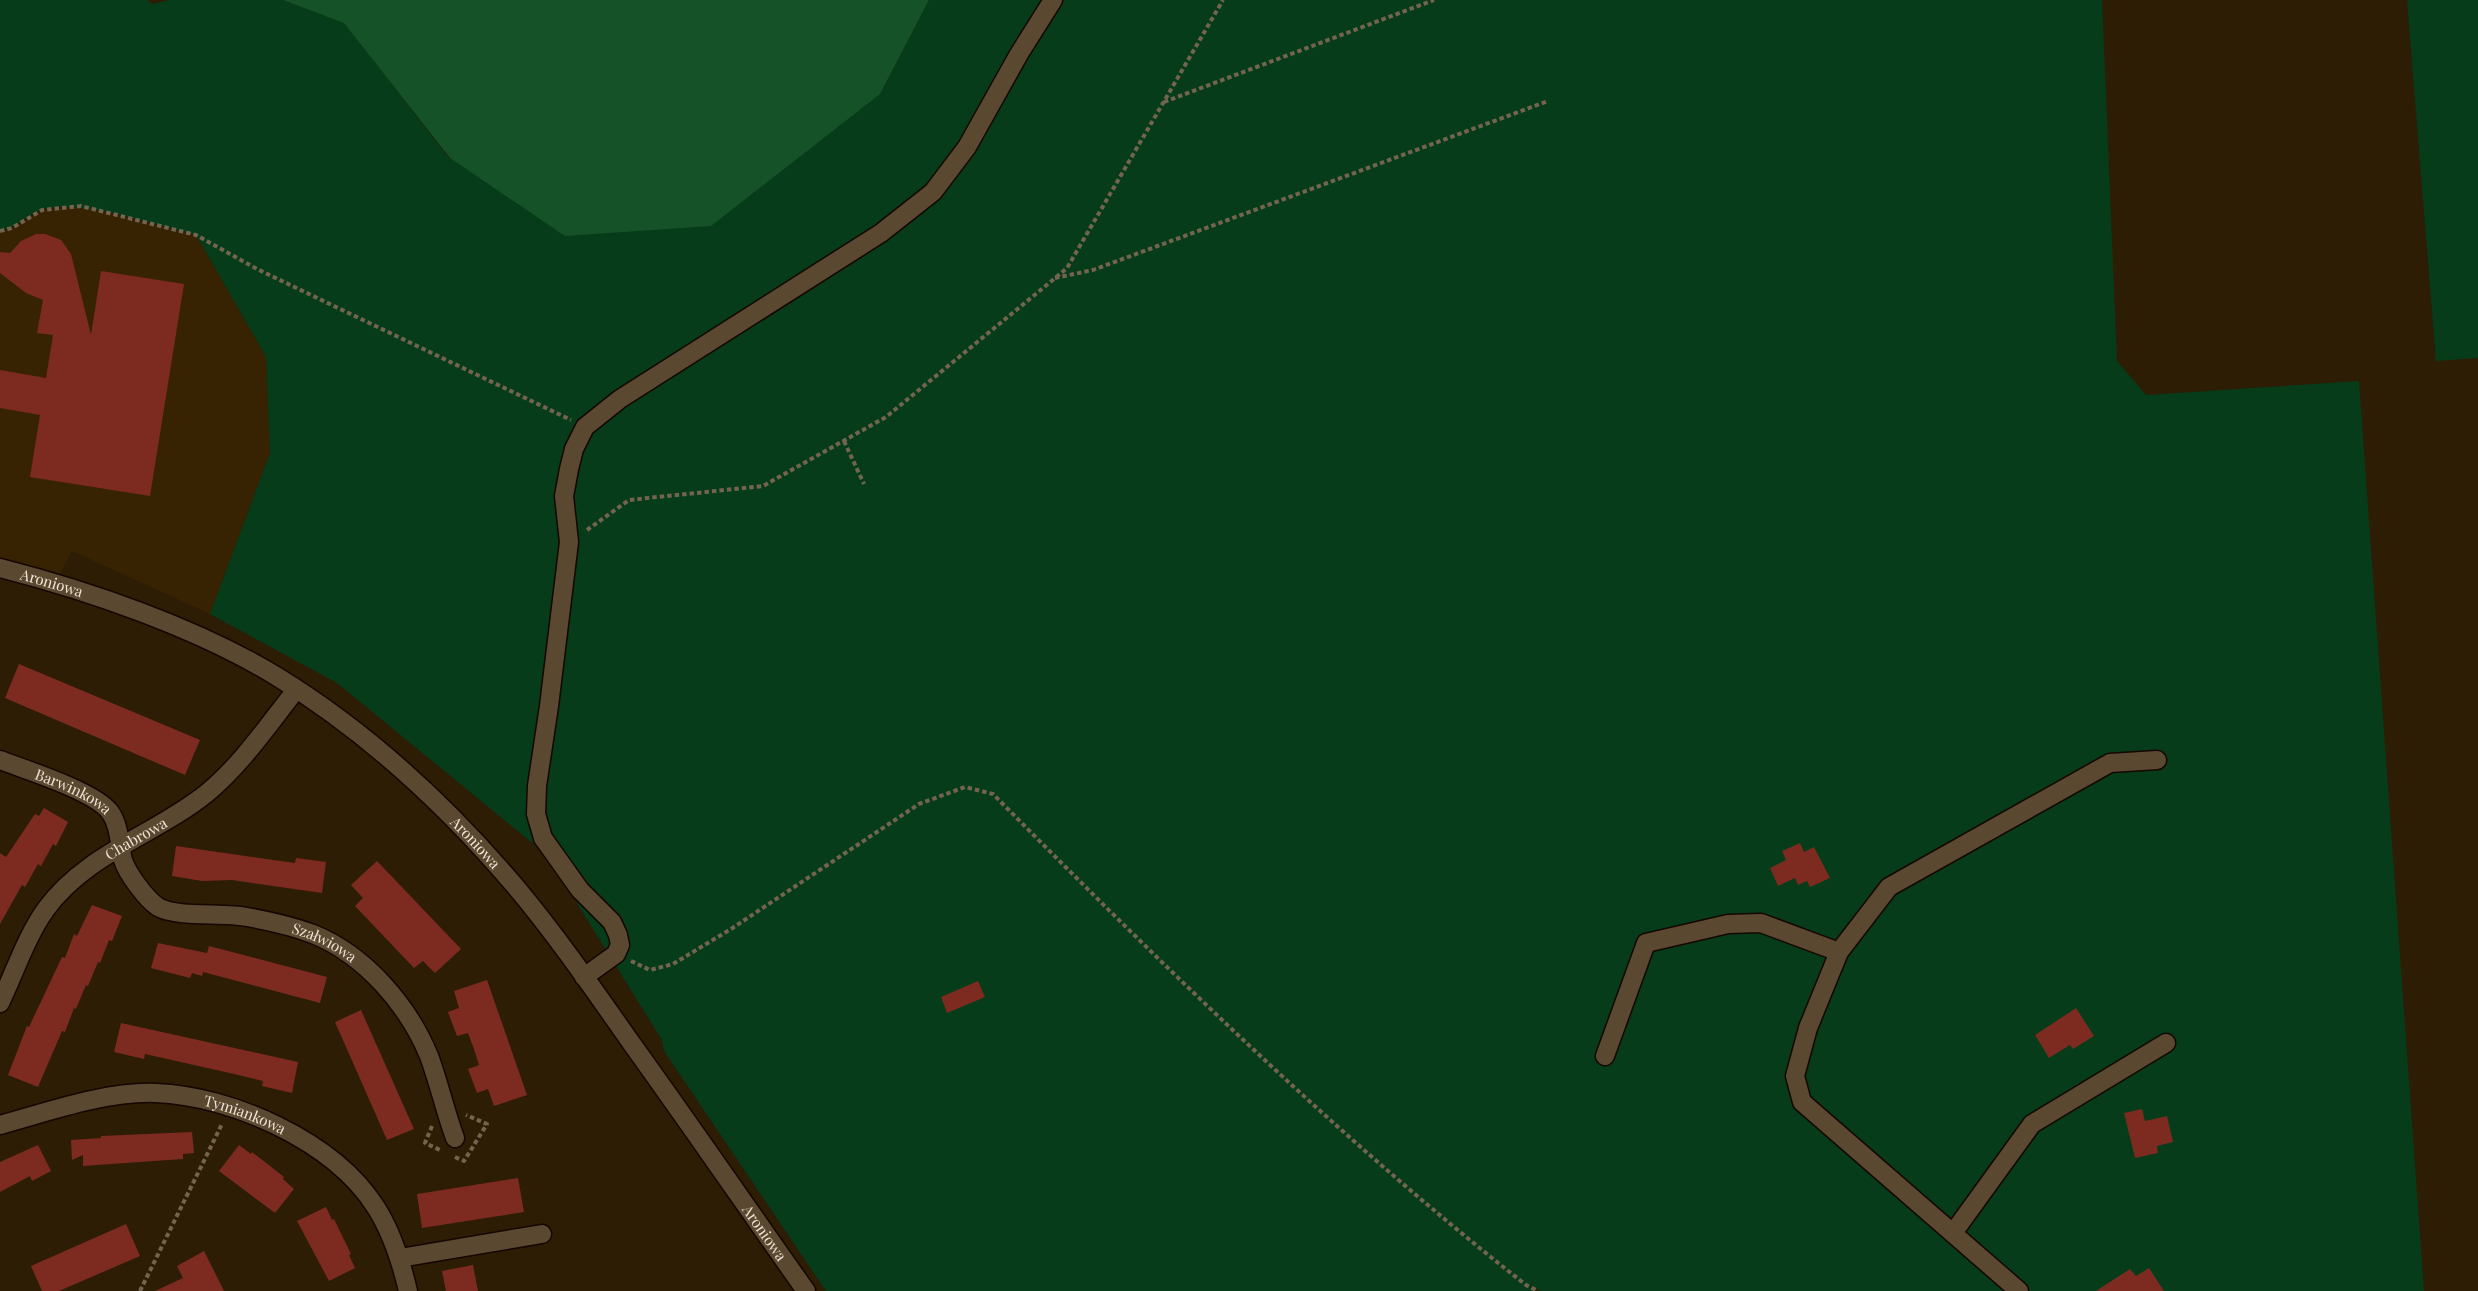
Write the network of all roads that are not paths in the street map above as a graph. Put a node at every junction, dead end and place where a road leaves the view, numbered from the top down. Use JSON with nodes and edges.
{"nodes":[{"id":1,"x":1053,"y":0,"type":"edge"},
{"id":2,"x":0,"y":568,"type":"edge"},
{"id":3,"x":296,"y":690,"type":"junction"},
{"id":4,"x":0,"y":760,"type":"edge"},
{"id":5,"x":2157,"y":760,"type":"dead end"},
{"id":6,"x":121,"y":845,"type":"junction"},
{"id":7,"x":1839,"y":952,"type":"junction"},
{"id":8,"x":584,"y":977,"type":"junction"},
{"id":9,"x":0,"y":1003,"type":"edge"},
{"id":10,"x":2166,"y":1042,"type":"dead end"},
{"id":11,"x":1605,"y":1056,"type":"dead end"},
{"id":12,"x":0,"y":1125,"type":"edge"},
{"id":13,"x":450,"y":1145,"type":"road end"},
{"id":14,"x":1953,"y":1233,"type":"junction"},
{"id":15,"x":542,"y":1234,"type":"dead end"},
{"id":16,"x":400,"y":1258,"type":"junction"},
{"id":17,"x":408,"y":1291,"type":"edge"},
{"id":18,"x":806,"y":1291,"type":"edge"},
{"id":19,"x":2019,"y":1291,"type":"edge"}],
"edges":[{"from":1,"to":8,"type":"street"},
{"from":2,"to":3,"type":"street","name":"Aroniowa"},
{"from":3,"to":6,"type":"street","name":"Chabrowa"},
{"from":3,"to":8,"type":"street","name":"Aroniowa"},
{"from":4,"to":6,"type":"street","name":"Barwinkowa"},
{"from":5,"to":7,"type":"street"},
{"from":6,"to":9,"type":"street","name":"Chabrowa"},
{"from":6,"to":13,"type":"street","name":"Szałwiowa"},
{"from":7,"to":11,"type":"street"},
{"from":7,"to":14,"type":"street"},
{"from":8,"to":18,"type":"street","name":"Aroniowa"},
{"from":10,"to":14,"type":"street"},
{"from":12,"to":16,"type":"street","name":"Tymiankowa"},
{"from":14,"to":19,"type":"street"},
{"from":15,"to":16,"type":"street"},
{"from":16,"to":17,"type":"street","name":"Tymiankowa"}]}
